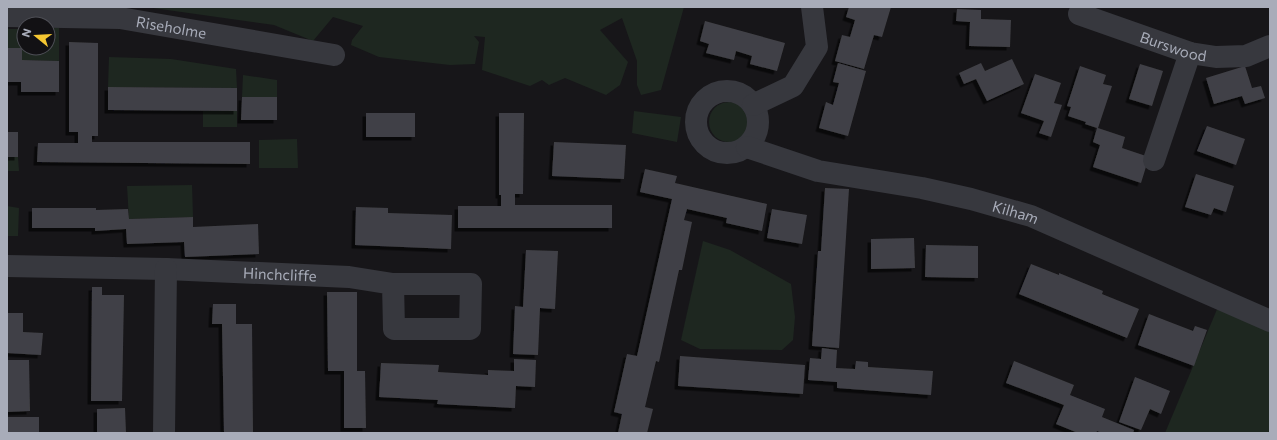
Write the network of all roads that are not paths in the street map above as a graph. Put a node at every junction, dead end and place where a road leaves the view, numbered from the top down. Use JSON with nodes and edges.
{"nodes":[{"id":1,"x":812,"y":7,"type":"edge"},
{"id":2,"x":1079,"y":14,"type":"dead end"},
{"id":3,"x":7,"y":16,"type":"edge"},
{"id":4,"x":1270,"y":46,"type":"edge"},
{"id":5,"x":1190,"y":53,"type":"junction"},
{"id":6,"x":334,"y":54,"type":"dead end"},
{"id":7,"x":753,"y":105,"type":"junction"},
{"id":8,"x":747,"y":147,"type":"junction"},
{"id":9,"x":1154,"y":160,"type":"dead end"},
{"id":10,"x":7,"y":266,"type":"edge"},
{"id":11,"x":166,"y":269,"type":"junction"},
{"id":12,"x":393,"y":284,"type":"dead end"},
{"id":13,"x":1270,"y":321,"type":"edge"},
{"id":14,"x":164,"y":433,"type":"edge"}],
"edges":[{"from":1,"to":7,"type":"street"},
{"from":2,"to":5,"type":"street","name":"Burswood"},
{"from":3,"to":6,"type":"street","name":"Riseholme"},
{"from":4,"to":5,"type":"street","name":"Burswood"},
{"from":5,"to":9,"type":"street"},
{"from":7,"to":8,"type":"street"},
{"from":7,"to":8,"type":"street"},
{"from":8,"to":13,"type":"street","name":"Kilham"},
{"from":10,"to":11,"type":"street","name":"Hinchcliffe"},
{"from":11,"to":12,"type":"street","name":"Hinchcliffe"},
{"from":11,"to":14,"type":"street"}]}
